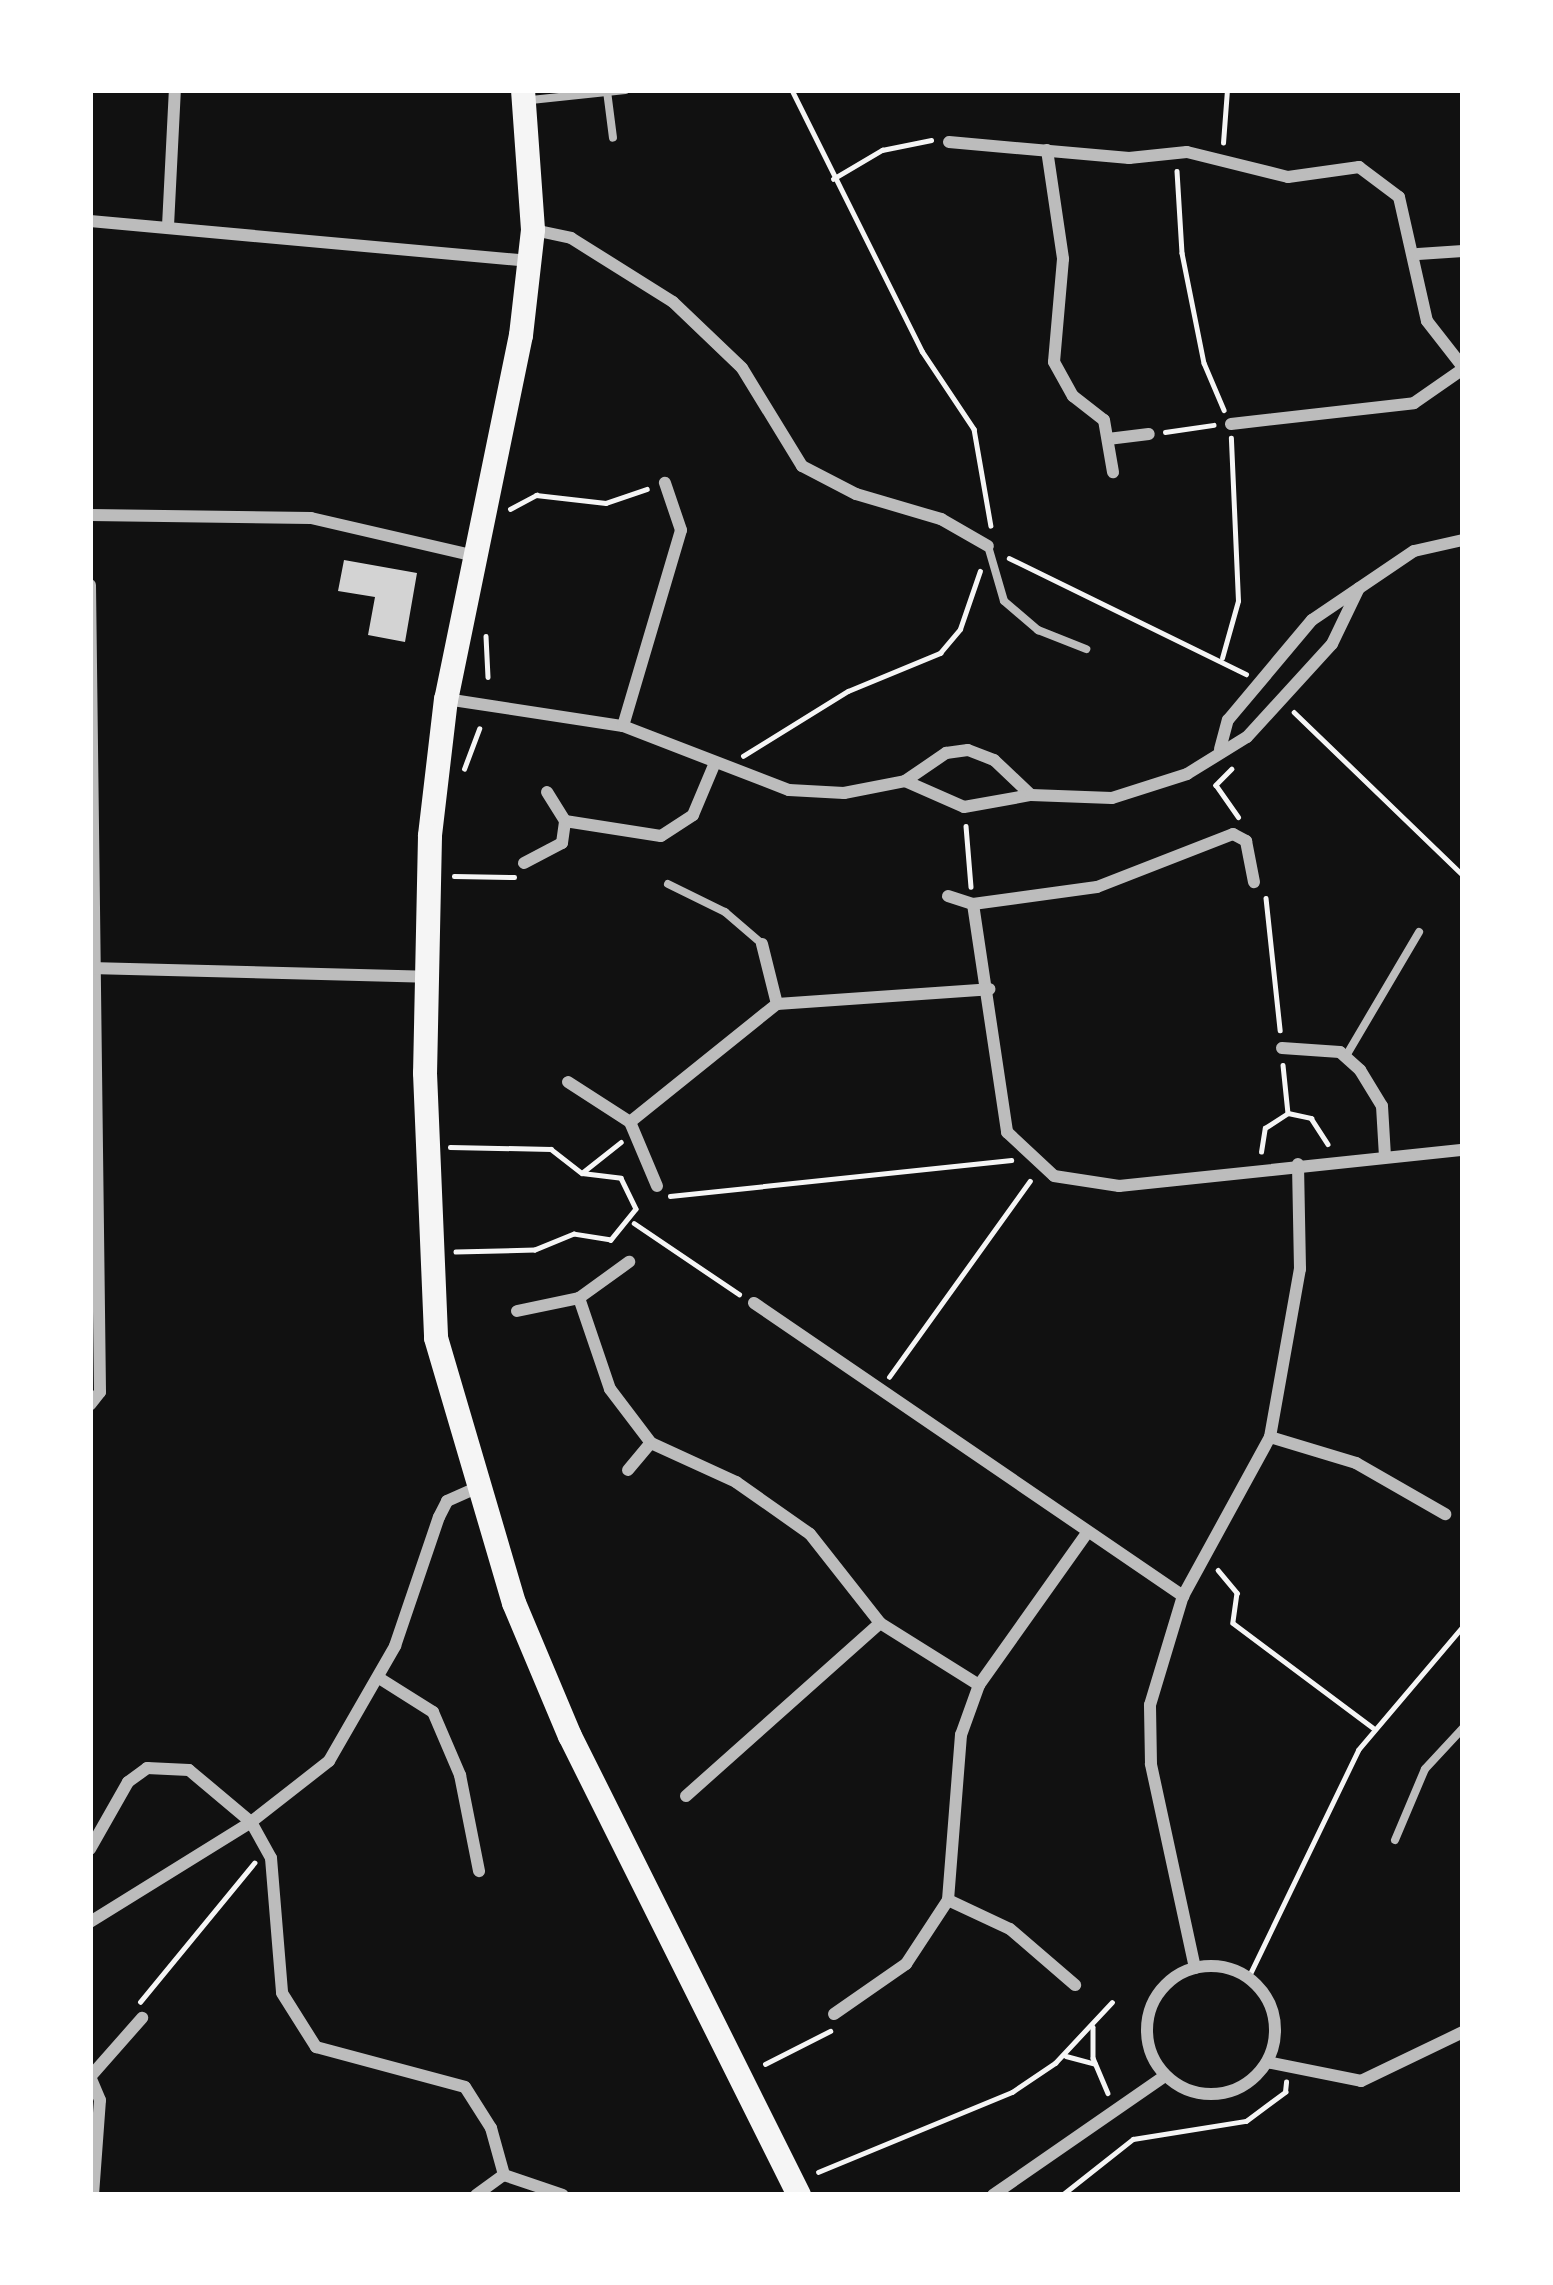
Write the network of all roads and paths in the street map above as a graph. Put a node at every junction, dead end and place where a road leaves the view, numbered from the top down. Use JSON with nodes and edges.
{"nodes":[{"id":1,"x":175,"y":90,"type":"edge"},
{"id":2,"x":625,"y":90,"type":"edge"},
{"id":3,"x":793,"y":90,"type":"edge"},
{"id":4,"x":1227,"y":90,"type":"edge"},
{"id":5,"x":606,"y":92,"type":"edge"},
{"id":6,"x":524,"y":95,"type":"edge"},
{"id":7,"x":613,"y":138,"type":"dead end"},
{"id":8,"x":949,"y":142,"type":"joint"},
{"id":9,"x":1047,"y":150,"type":"junction"},
{"id":10,"x":1178,"y":153,"type":"junction"},
{"id":11,"x":1216,"y":161,"type":"junction"},
{"id":12,"x":833,"y":179,"type":"junction"},
{"id":13,"x":90,"y":221,"type":"edge"},
{"id":14,"x":168,"y":226,"type":"junction"},
{"id":15,"x":532,"y":230,"type":"junction"},
{"id":16,"x":1463,"y":251,"type":"edge"},
{"id":17,"x":1418,"y":254,"type":"junction"},
{"id":18,"x":530,"y":261,"type":"junction"},
{"id":19,"x":1463,"y":368,"type":"edge"},
{"id":20,"x":1231,"y":424,"type":"junction"},
{"id":21,"x":1149,"y":434,"type":"joint"},
{"id":22,"x":1108,"y":439,"type":"junction"},
{"id":23,"x":1113,"y":472,"type":"dead end"},
{"id":24,"x":665,"y":484,"type":"joint"},
{"id":25,"x":510,"y":509,"type":"dead end"},
{"id":26,"x":90,"y":515,"type":"edge"},
{"id":27,"x":1463,"y":540,"type":"edge"},
{"id":28,"x":988,"y":546,"type":"junction"},
{"id":29,"x":475,"y":556,"type":"junction"},
{"id":30,"x":90,"y":585,"type":"edge"},
{"id":31,"x":1359,"y":588,"type":"junction"},
{"id":32,"x":486,"y":633,"type":"dead end"},
{"id":33,"x":1086,"y":649,"type":"dead end"},
{"id":34,"x":1222,"y":658,"type":"junction"},
{"id":35,"x":488,"y":677,"type":"dead end"},
{"id":36,"x":1240,"y":690,"type":"dead end"},
{"id":37,"x":1297,"y":698,"type":"dead end"},
{"id":38,"x":446,"y":699,"type":"junction"},
{"id":39,"x":1290,"y":708,"type":"junction"},
{"id":40,"x":1275,"y":724,"type":"dead end"},
{"id":41,"x":623,"y":726,"type":"junction"},
{"id":42,"x":479,"y":729,"type":"dead end"},
{"id":43,"x":1220,"y":749,"type":"junction"},
{"id":44,"x":1246,"y":754,"type":"dead end"},
{"id":45,"x":714,"y":765,"type":"junction"},
{"id":46,"x":736,"y":773,"type":"junction"},
{"id":47,"x":462,"y":779,"type":"dead end"},
{"id":48,"x":905,"y":781,"type":"junction"},
{"id":49,"x":547,"y":792,"type":"dead end"},
{"id":50,"x":1031,"y":795,"type":"junction"},
{"id":51,"x":964,"y":806,"type":"junction"},
{"id":52,"x":566,"y":820,"type":"junction"},
{"id":53,"x":1246,"y":842,"type":"junction"},
{"id":54,"x":524,"y":863,"type":"joint"},
{"id":55,"x":1463,"y":875,"type":"edge"},
{"id":56,"x":454,"y":876,"type":"dead end"},
{"id":57,"x":1254,"y":882,"type":"joint"},
{"id":58,"x":668,"y":884,"type":"dead end"},
{"id":59,"x":948,"y":896,"type":"dead end"},
{"id":60,"x":973,"y":904,"type":"junction"},
{"id":61,"x":1418,"y":932,"type":"dead end"},
{"id":62,"x":762,"y":944,"type":"joint"},
{"id":63,"x":94,"y":968,"type":"edge"},
{"id":64,"x":426,"y":976,"type":"junction"},
{"id":65,"x":989,"y":989,"type":"junction"},
{"id":66,"x":777,"y":1004,"type":"junction"},
{"id":67,"x":1282,"y":1048,"type":"junction"},
{"id":68,"x":1346,"y":1057,"type":"junction"},
{"id":69,"x":568,"y":1082,"type":"dead end"},
{"id":70,"x":1288,"y":1113,"type":"junction"},
{"id":71,"x":632,"y":1126,"type":"junction"},
{"id":72,"x":426,"y":1147,"type":"junction"},
{"id":73,"x":1463,"y":1150,"type":"edge"},
{"id":74,"x":1385,"y":1157,"type":"junction"},
{"id":75,"x":1028,"y":1158,"type":"junction"},
{"id":76,"x":1333,"y":1161,"type":"junction"},
{"id":77,"x":1298,"y":1164,"type":"junction"},
{"id":78,"x":1041,"y":1167,"type":"junction"},
{"id":79,"x":1261,"y":1168,"type":"junction"},
{"id":80,"x":582,"y":1174,"type":"junction"},
{"id":81,"x":658,"y":1191,"type":"joint"},
{"id":82,"x":647,"y":1198,"type":"dead end"},
{"id":83,"x":635,"y":1200,"type":"junction"},
{"id":84,"x":632,"y":1222,"type":"junction"},
{"id":85,"x":428,"y":1254,"type":"junction"},
{"id":86,"x":629,"y":1262,"type":"dead end"},
{"id":87,"x":579,"y":1298,"type":"junction"},
{"id":88,"x":754,"y":1304,"type":"joint"},
{"id":89,"x":517,"y":1311,"type":"dead end"},
{"id":90,"x":879,"y":1390,"type":"junction"},
{"id":91,"x":90,"y":1405,"type":"edge"},
{"id":92,"x":1270,"y":1437,"type":"junction"},
{"id":93,"x":651,"y":1443,"type":"junction"},
{"id":94,"x":628,"y":1470,"type":"dead end"},
{"id":95,"x":476,"y":1488,"type":"junction"},
{"id":96,"x":1445,"y":1514,"type":"dead end"},
{"id":97,"x":1085,"y":1536,"type":"junction"},
{"id":98,"x":1205,"y":1564,"type":"junction"},
{"id":99,"x":1183,"y":1596,"type":"junction"},
{"id":100,"x":880,"y":1623,"type":"junction"},
{"id":101,"x":1463,"y":1626,"type":"edge"},
{"id":102,"x":379,"y":1678,"type":"junction"},
{"id":103,"x":979,"y":1685,"type":"junction"},
{"id":104,"x":1372,"y":1727,"type":"junction"},
{"id":105,"x":1463,"y":1728,"type":"edge"},
{"id":106,"x":686,"y":1796,"type":"dead end"},
{"id":107,"x":251,"y":1822,"type":"junction"},
{"id":108,"x":1395,"y":1840,"type":"dead end"},
{"id":109,"x":90,"y":1850,"type":"edge"},
{"id":110,"x":271,"y":1858,"type":"junction"},
{"id":111,"x":479,"y":1871,"type":"dead end"},
{"id":112,"x":948,"y":1900,"type":"junction"},
{"id":113,"x":90,"y":1922,"type":"edge"},
{"id":114,"x":1195,"y":1968,"type":"junction"},
{"id":115,"x":1248,"y":1978,"type":"junction"},
{"id":116,"x":1075,"y":1985,"type":"dead end"},
{"id":117,"x":1112,"y":2002,"type":"dead end"},
{"id":118,"x":138,"y":2014,"type":"joint"},
{"id":119,"x":835,"y":2014,"type":"joint"},
{"id":120,"x":1093,"y":2027,"type":"junction"},
{"id":121,"x":1463,"y":2032,"type":"edge"},
{"id":122,"x":1064,"y":2055,"type":"junction"},
{"id":123,"x":1267,"y":2062,"type":"junction"},
{"id":124,"x":765,"y":2064,"type":"dead end"},
{"id":125,"x":1095,"y":2064,"type":"junction"},
{"id":126,"x":90,"y":2076,"type":"edge"},
{"id":127,"x":1165,"y":2076,"type":"junction"},
{"id":128,"x":1286,"y":2092,"type":"dead end"},
{"id":129,"x":1108,"y":2093,"type":"dead end"},
{"id":130,"x":1126,"y":2126,"type":"dead end"},
{"id":131,"x":1133,"y":2139,"type":"junction"},
{"id":132,"x":818,"y":2172,"type":"dead end"},
{"id":133,"x":503,"y":2174,"type":"junction"},
{"id":134,"x":93,"y":2195,"type":"edge"},
{"id":135,"x":476,"y":2195,"type":"edge"},
{"id":136,"x":562,"y":2195,"type":"edge"},
{"id":137,"x":799,"y":2195,"type":"edge"},
{"id":138,"x":992,"y":2195,"type":"edge"},
{"id":139,"x":1062,"y":2195,"type":"edge"}],
"edges":[{"from":1,"to":14,"type":"street"},
{"from":2,"to":5,"type":"lane"},
{"from":3,"to":12,"type":"path"},
{"from":4,"to":11,"type":"path"},
{"from":5,"to":6,"type":"lane"},
{"from":5,"to":7,"type":"lane"},
{"from":6,"to":15,"type":"main road"},
{"from":8,"to":9,"type":"street"},
{"from":8,"to":12,"type":"path"},
{"from":9,"to":10,"type":"street"},
{"from":9,"to":22,"type":"street"},
{"from":10,"to":11,"type":"street"},
{"from":10,"to":20,"type":"path"},
{"from":11,"to":17,"type":"street"},
{"from":12,"to":28,"type":"path"},
{"from":13,"to":14,"type":"street"},
{"from":14,"to":18,"type":"street"},
{"from":15,"to":18,"type":"main road"},
{"from":15,"to":28,"type":"street"},
{"from":16,"to":17,"type":"street"},
{"from":17,"to":19,"type":"street"},
{"from":18,"to":29,"type":"main road"},
{"from":19,"to":20,"type":"street"},
{"from":20,"to":21,"type":"path"},
{"from":20,"to":34,"type":"path"},
{"from":21,"to":22,"type":"street"},
{"from":22,"to":23,"type":"street"},
{"from":24,"to":25,"type":"path"},
{"from":24,"to":41,"type":"street"},
{"from":26,"to":29,"type":"street"},
{"from":27,"to":31,"type":"street"},
{"from":28,"to":33,"type":"lane"},
{"from":28,"to":34,"type":"path"},
{"from":28,"to":46,"type":"path"},
{"from":29,"to":38,"type":"main road"},
{"from":30,"to":63,"type":"street"},
{"from":31,"to":43,"type":"street"},
{"from":31,"to":43,"type":"street"},
{"from":32,"to":35,"type":"path"},
{"from":34,"to":36,"type":"path"},
{"from":37,"to":39,"type":"path"},
{"from":38,"to":41,"type":"street"},
{"from":38,"to":64,"type":"main road"},
{"from":39,"to":40,"type":"path"},
{"from":39,"to":55,"type":"path"},
{"from":41,"to":45,"type":"street"},
{"from":42,"to":47,"type":"path"},
{"from":43,"to":50,"type":"street"},
{"from":44,"to":53,"type":"path"},
{"from":45,"to":46,"type":"street"},
{"from":45,"to":52,"type":"street"},
{"from":46,"to":48,"type":"street"},
{"from":48,"to":50,"type":"street"},
{"from":48,"to":51,"type":"street"},
{"from":49,"to":52,"type":"street"},
{"from":50,"to":51,"type":"street"},
{"from":51,"to":60,"type":"path"},
{"from":52,"to":54,"type":"street"},
{"from":53,"to":57,"type":"street"},
{"from":53,"to":60,"type":"street"},
{"from":54,"to":56,"type":"path"},
{"from":57,"to":67,"type":"path"},
{"from":58,"to":62,"type":"lane"},
{"from":59,"to":60,"type":"street"},
{"from":60,"to":65,"type":"street"},
{"from":61,"to":68,"type":"lane"},
{"from":62,"to":66,"type":"street"},
{"from":63,"to":64,"type":"street"},
{"from":63,"to":91,"type":"street"},
{"from":64,"to":72,"type":"main road"},
{"from":65,"to":66,"type":"street"},
{"from":65,"to":75,"type":"street"},
{"from":66,"to":71,"type":"street"},
{"from":67,"to":68,"type":"street"},
{"from":67,"to":70,"type":"path"},
{"from":68,"to":74,"type":"street"},
{"from":69,"to":71,"type":"street"},
{"from":70,"to":76,"type":"path"},
{"from":70,"to":79,"type":"path"},
{"from":71,"to":80,"type":"path"},
{"from":71,"to":81,"type":"street"},
{"from":72,"to":80,"type":"path"},
{"from":72,"to":85,"type":"main road"},
{"from":73,"to":74,"type":"street"},
{"from":74,"to":76,"type":"street"},
{"from":75,"to":78,"type":"street"},
{"from":75,"to":81,"type":"path"},
{"from":76,"to":77,"type":"street"},
{"from":77,"to":79,"type":"street"},
{"from":77,"to":92,"type":"street"},
{"from":78,"to":79,"type":"street"},
{"from":78,"to":90,"type":"path"},
{"from":80,"to":83,"type":"path"},
{"from":82,"to":83,"type":"path"},
{"from":83,"to":84,"type":"path"},
{"from":84,"to":85,"type":"path"},
{"from":84,"to":88,"type":"path"},
{"from":85,"to":95,"type":"main road"},
{"from":86,"to":87,"type":"street"},
{"from":87,"to":89,"type":"street"},
{"from":87,"to":93,"type":"street"},
{"from":88,"to":90,"type":"street"},
{"from":90,"to":97,"type":"street"},
{"from":92,"to":96,"type":"street"},
{"from":92,"to":98,"type":"street"},
{"from":93,"to":94,"type":"street"},
{"from":93,"to":100,"type":"street"},
{"from":95,"to":102,"type":"street"},
{"from":95,"to":137,"type":"main road"},
{"from":97,"to":99,"type":"street"},
{"from":97,"to":103,"type":"street"},
{"from":98,"to":99,"type":"street"},
{"from":98,"to":104,"type":"path"},
{"from":99,"to":114,"type":"street"},
{"from":100,"to":103,"type":"street"},
{"from":100,"to":106,"type":"street"},
{"from":101,"to":104,"type":"path"},
{"from":102,"to":107,"type":"street"},
{"from":102,"to":111,"type":"street"},
{"from":103,"to":112,"type":"street"},
{"from":104,"to":115,"type":"path"},
{"from":105,"to":108,"type":"lane"},
{"from":107,"to":109,"type":"street"},
{"from":107,"to":110,"type":"street"},
{"from":107,"to":113,"type":"street"},
{"from":110,"to":118,"type":"path"},
{"from":110,"to":133,"type":"street"},
{"from":112,"to":116,"type":"street"},
{"from":112,"to":119,"type":"street"},
{"from":114,"to":115,"type":"street"},
{"from":114,"to":127,"type":"street"},
{"from":115,"to":123,"type":"street"},
{"from":117,"to":120,"type":"path"},
{"from":118,"to":126,"type":"street"},
{"from":119,"to":124,"type":"path"},
{"from":120,"to":122,"type":"path"},
{"from":120,"to":125,"type":"path"},
{"from":121,"to":123,"type":"street"},
{"from":122,"to":125,"type":"path"},
{"from":122,"to":132,"type":"path"},
{"from":123,"to":127,"type":"street"},
{"from":125,"to":129,"type":"path"},
{"from":126,"to":134,"type":"street"},
{"from":127,"to":138,"type":"street"},
{"from":128,"to":131,"type":"path"},
{"from":130,"to":131,"type":"path"},
{"from":131,"to":139,"type":"path"},
{"from":133,"to":135,"type":"street"},
{"from":133,"to":136,"type":"street"}]}
